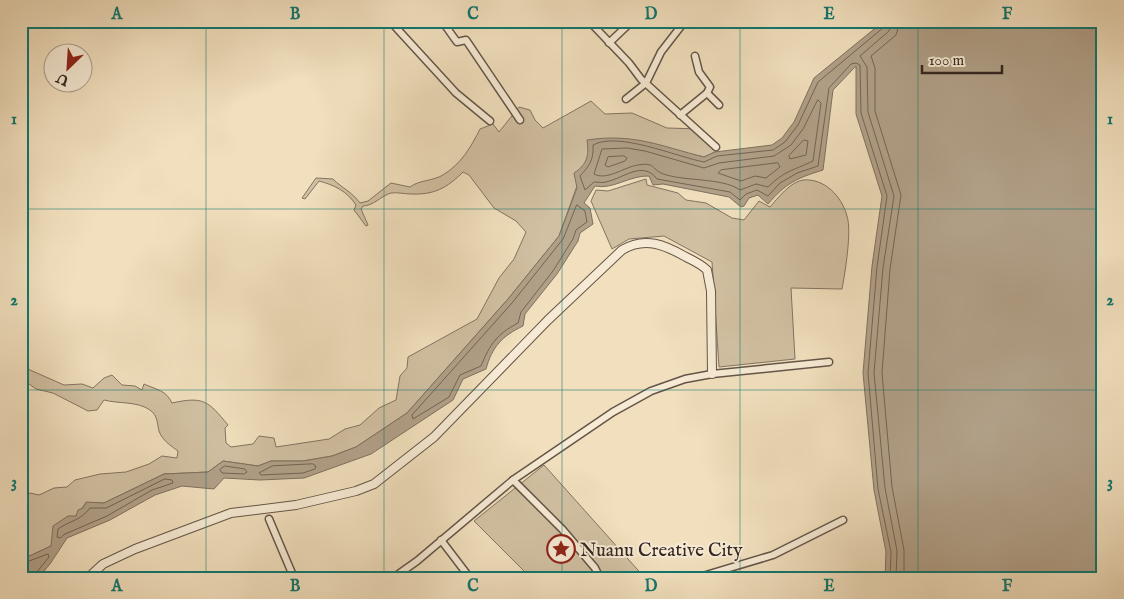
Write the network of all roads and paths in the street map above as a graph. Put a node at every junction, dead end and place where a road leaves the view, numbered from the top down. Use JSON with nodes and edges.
{"nodes":[{"id":1,"x":390,"y":21,"type":"edge"},
{"id":2,"x":442,"y":21,"type":"edge"},
{"id":3,"x":600,"y":21,"type":"edge"},
{"id":4,"x":632,"y":21,"type":"edge"},
{"id":5,"x":685,"y":21,"type":"edge"},
{"id":6,"x":592,"y":24,"type":"edge"},
{"id":7,"x":609,"y":43,"type":"junction"},
{"id":8,"x":695,"y":56,"type":"dead end"},
{"id":9,"x":646,"y":83,"type":"junction"},
{"id":10,"x":707,"y":93,"type":"junction"},
{"id":11,"x":626,"y":99,"type":"dead end"},
{"id":12,"x":719,"y":106,"type":"dead end"},
{"id":13,"x":680,"y":115,"type":"junction"},
{"id":14,"x":520,"y":120,"type":"dead end"},
{"id":15,"x":490,"y":121,"type":"dead end"},
{"id":16,"x":716,"y":147,"type":"dead end"},
{"id":17,"x":829,"y":362,"type":"dead end"},
{"id":18,"x":712,"y":374,"type":"junction"},
{"id":19,"x":513,"y":480,"type":"junction"},
{"id":20,"x":269,"y":519,"type":"dead end"},
{"id":21,"x":843,"y":520,"type":"dead end"},
{"id":22,"x":441,"y":540,"type":"junction"},
{"id":23,"x":88,"y":578,"type":"edge"},
{"id":24,"x":294,"y":578,"type":"edge"},
{"id":25,"x":393,"y":578,"type":"edge"},
{"id":26,"x":470,"y":578,"type":"edge"},
{"id":27,"x":600,"y":578,"type":"edge"},
{"id":28,"x":696,"y":578,"type":"edge"}],
"edges":[{"from":1,"to":15,"type":"street"},
{"from":2,"to":14,"type":"street"},
{"from":3,"to":6,"type":"street"},
{"from":4,"to":7,"type":"street"},
{"from":5,"to":9,"type":"street"},
{"from":6,"to":7,"type":"street"},
{"from":7,"to":9,"type":"street"},
{"from":8,"to":10,"type":"street"},
{"from":9,"to":11,"type":"street"},
{"from":9,"to":13,"type":"street"},
{"from":10,"to":12,"type":"street"},
{"from":10,"to":13,"type":"street"},
{"from":13,"to":16,"type":"street"},
{"from":17,"to":18,"type":"street"},
{"from":18,"to":19,"type":"street"},
{"from":18,"to":23,"type":"street"},
{"from":19,"to":22,"type":"street"},
{"from":19,"to":27,"type":"street"},
{"from":20,"to":24,"type":"street"},
{"from":21,"to":28,"type":"street"},
{"from":22,"to":25,"type":"street"},
{"from":22,"to":26,"type":"street"}]}
